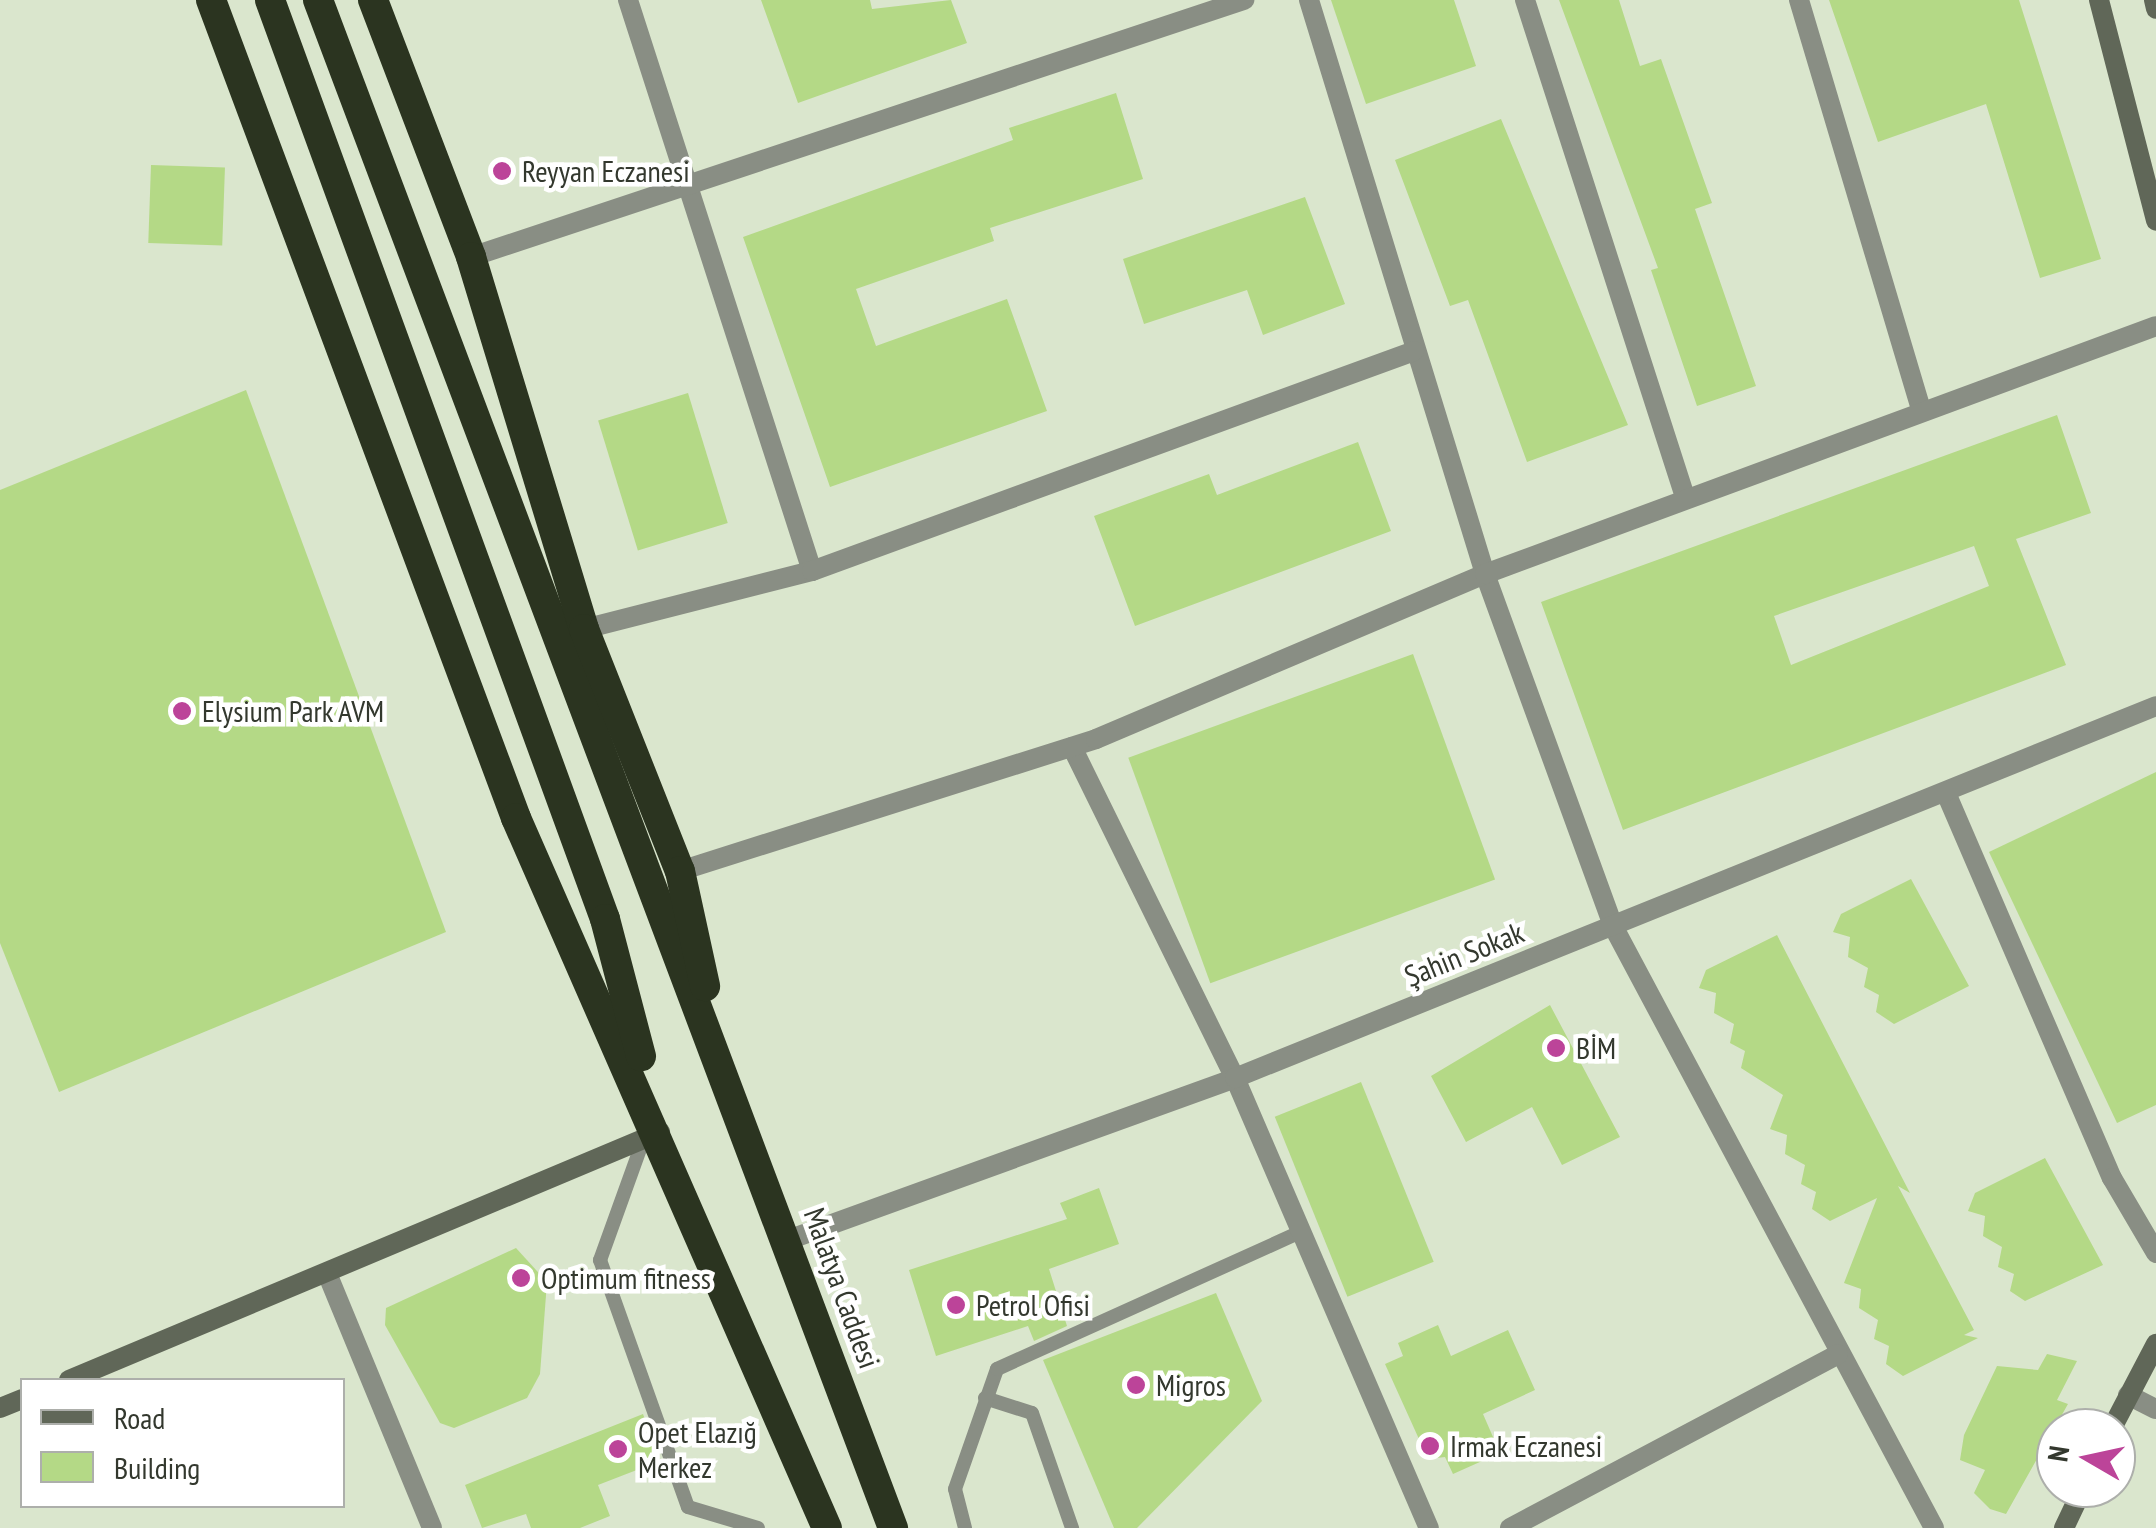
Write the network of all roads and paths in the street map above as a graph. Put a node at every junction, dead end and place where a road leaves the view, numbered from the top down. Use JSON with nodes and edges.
{"nodes":[{"id":1,"x":211,"y":0,"type":"edge"},
{"id":2,"x":270,"y":0,"type":"edge"},
{"id":3,"x":318,"y":0,"type":"edge"},
{"id":4,"x":373,"y":0,"type":"edge"},
{"id":5,"x":628,"y":0,"type":"edge"},
{"id":6,"x":1244,"y":0,"type":"edge"},
{"id":7,"x":1309,"y":0,"type":"edge"},
{"id":8,"x":1524,"y":0,"type":"edge"},
{"id":9,"x":1800,"y":0,"type":"edge"},
{"id":10,"x":2100,"y":0,"type":"edge"},
{"id":11,"x":2154,"y":0,"type":"edge"},
{"id":12,"x":2156,"y":9,"type":"edge"},
{"id":13,"x":691,"y":188,"type":"junction"},
{"id":14,"x":2156,"y":221,"type":"edge"},
{"id":15,"x":470,"y":256,"type":"junction"},
{"id":16,"x":2156,"y":326,"type":"edge"},
{"id":17,"x":1414,"y":351,"type":"junction"},
{"id":18,"x":1922,"y":408,"type":"junction"},
{"id":19,"x":1686,"y":497,"type":"junction"},
{"id":20,"x":812,"y":572,"type":"junction"},
{"id":21,"x":1485,"y":574,"type":"junction"},
{"id":22,"x":584,"y":629,"type":"junction"},
{"id":23,"x":2156,"y":706,"type":"edge"},
{"id":24,"x":1072,"y":747,"type":"junction"},
{"id":25,"x":1946,"y":793,"type":"junction"},
{"id":26,"x":680,"y":872,"type":"junction"},
{"id":27,"x":1613,"y":926,"type":"junction"},
{"id":28,"x":723,"y":1072,"type":"junction"},
{"id":29,"x":1234,"y":1078,"type":"junction"},
{"id":30,"x":652,"y":1135,"type":"junction"},
{"id":31,"x":1301,"y":1232,"type":"junction"},
{"id":32,"x":788,"y":1240,"type":"junction"},
{"id":33,"x":2156,"y":1252,"type":"edge"},
{"id":34,"x":328,"y":1278,"type":"junction"},
{"id":35,"x":2156,"y":1344,"type":"edge"},
{"id":36,"x":1838,"y":1354,"type":"junction"},
{"id":37,"x":74,"y":1378,"type":"edge"},
{"id":38,"x":2128,"y":1395,"type":"junction"},
{"id":39,"x":985,"y":1398,"type":"junction"},
{"id":40,"x":2122,"y":1408,"type":"edge"},
{"id":41,"x":2156,"y":1408,"type":"edge"},
{"id":42,"x":432,"y":1528,"type":"edge"},
{"id":43,"x":758,"y":1528,"type":"edge"},
{"id":44,"x":827,"y":1528,"type":"edge"},
{"id":45,"x":893,"y":1528,"type":"edge"},
{"id":46,"x":964,"y":1528,"type":"edge"},
{"id":47,"x":1072,"y":1528,"type":"edge"},
{"id":48,"x":1429,"y":1528,"type":"edge"},
{"id":49,"x":1510,"y":1528,"type":"edge"},
{"id":50,"x":1934,"y":1528,"type":"edge"}],
"edges":[{"from":1,"to":30,"type":"highway"},
{"from":2,"to":30,"type":"highway"},
{"from":3,"to":28,"type":"highway"},
{"from":4,"to":15,"type":"highway"},
{"from":5,"to":13,"type":"street"},
{"from":6,"to":13,"type":"street"},
{"from":7,"to":17,"type":"street"},
{"from":8,"to":19,"type":"street"},
{"from":9,"to":18,"type":"street"},
{"from":10,"to":14,"type":"street"},
{"from":11,"to":12,"type":"street"},
{"from":13,"to":15,"type":"street"},
{"from":13,"to":20,"type":"street"},
{"from":15,"to":22,"type":"highway"},
{"from":16,"to":18,"type":"street"},
{"from":17,"to":20,"type":"street"},
{"from":17,"to":21,"type":"street"},
{"from":18,"to":19,"type":"street"},
{"from":19,"to":21,"type":"street"},
{"from":20,"to":22,"type":"street"},
{"from":21,"to":24,"type":"street"},
{"from":21,"to":27,"type":"street"},
{"from":22,"to":26,"type":"highway"},
{"from":23,"to":25,"type":"street","name":"Şahin Sokak"},
{"from":24,"to":26,"type":"street"},
{"from":24,"to":29,"type":"street"},
{"from":25,"to":27,"type":"street","name":"Şahin Sokak"},
{"from":25,"to":33,"type":"street"},
{"from":26,"to":28,"type":"highway"},
{"from":27,"to":29,"type":"street","name":"Şahin Sokak"},
{"from":27,"to":36,"type":"street"},
{"from":28,"to":32,"type":"highway","name":"Malatya Caddesi"},
{"from":29,"to":31,"type":"street"},
{"from":29,"to":32,"type":"street","name":"Şahin Sokak"},
{"from":30,"to":34,"type":"street"},
{"from":30,"to":43,"type":"lane"},
{"from":30,"to":44,"type":"highway"},
{"from":31,"to":39,"type":"lane"},
{"from":31,"to":48,"type":"street"},
{"from":32,"to":45,"type":"highway","name":"Malatya Caddesi"},
{"from":34,"to":37,"type":"street"},
{"from":34,"to":42,"type":"street"},
{"from":35,"to":38,"type":"street"},
{"from":36,"to":49,"type":"street"},
{"from":36,"to":50,"type":"street"},
{"from":38,"to":40,"type":"street"},
{"from":38,"to":41,"type":"street"},
{"from":39,"to":46,"type":"lane"},
{"from":39,"to":47,"type":"lane"}]}
